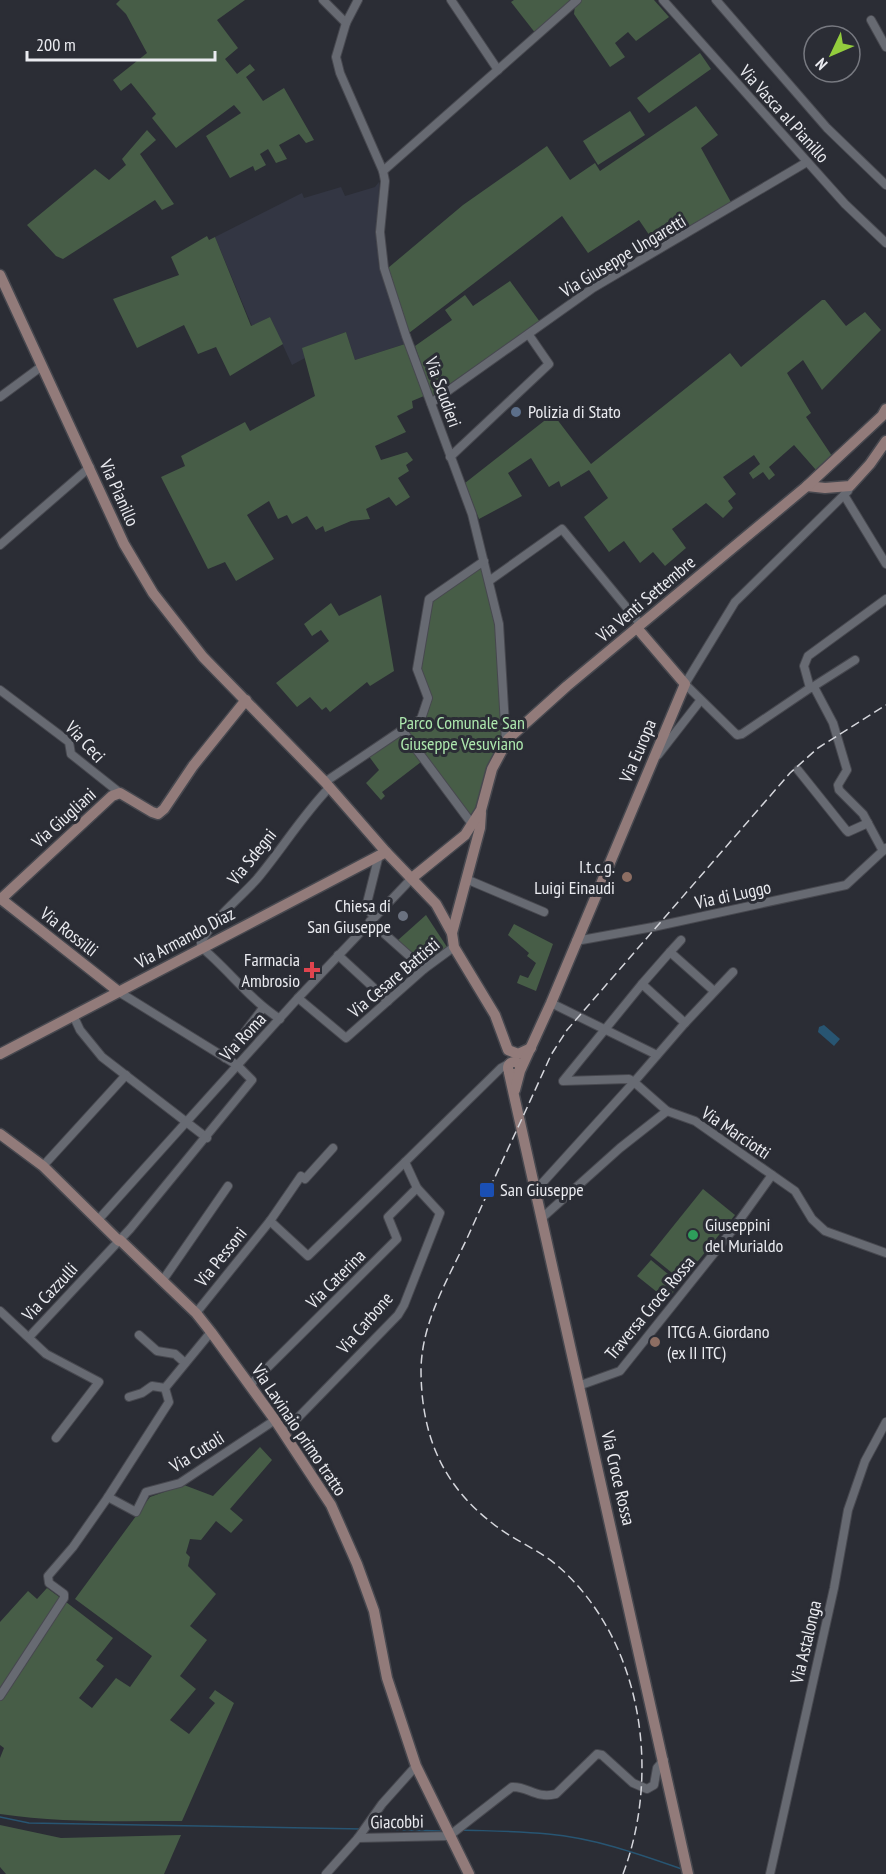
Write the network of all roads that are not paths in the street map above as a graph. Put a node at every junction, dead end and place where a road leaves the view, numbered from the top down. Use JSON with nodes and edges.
{"nodes":[{"id":1,"x":323,"y":0,"type":"edge"},
{"id":2,"x":358,"y":0,"type":"edge"},
{"id":3,"x":451,"y":0,"type":"edge"},
{"id":4,"x":577,"y":0,"type":"edge"},
{"id":5,"x":663,"y":0,"type":"edge"},
{"id":6,"x":716,"y":0,"type":"edge"},
{"id":7,"x":871,"y":20,"type":"dead end"},
{"id":8,"x":346,"y":23,"type":"junction"},
{"id":9,"x":886,"y":47,"type":"edge"},
{"id":10,"x":498,"y":70,"type":"junction"},
{"id":11,"x":807,"y":162,"type":"junction"},
{"id":12,"x":383,"y":171,"type":"junction"},
{"id":13,"x":886,"y":185,"type":"edge"},
{"id":14,"x":886,"y":243,"type":"edge"},
{"id":15,"x":0,"y":276,"type":"edge"},
{"id":16,"x":529,"y":335,"type":"junction"},
{"id":17,"x":42,"y":366,"type":"junction"},
{"id":18,"x":0,"y":397,"type":"edge"},
{"id":19,"x":431,"y":403,"type":"junction"},
{"id":20,"x":886,"y":409,"type":"edge"},
{"id":21,"x":886,"y":441,"type":"edge"},
{"id":22,"x":450,"y":457,"type":"junction"},
{"id":23,"x":90,"y":467,"type":"junction"},
{"id":24,"x":807,"y":486,"type":"junction"},
{"id":25,"x":847,"y":490,"type":"junction"},
{"id":26,"x":0,"y":545,"type":"edge"},
{"id":27,"x":484,"y":561,"type":"junction"},
{"id":28,"x":886,"y":564,"type":"edge"},
{"id":29,"x":489,"y":581,"type":"junction"},
{"id":30,"x":886,"y":599,"type":"edge"},
{"id":31,"x":639,"y":626,"type":"junction"},
{"id":32,"x":855,"y":660,"type":"dead end"},
{"id":33,"x":685,"y":684,"type":"junction"},
{"id":34,"x":812,"y":687,"type":"junction"},
{"id":35,"x":0,"y":690,"type":"edge"},
{"id":36,"x":246,"y":700,"type":"junction"},
{"id":37,"x":700,"y":701,"type":"junction"},
{"id":38,"x":402,"y":730,"type":"junction"},
{"id":39,"x":507,"y":742,"type":"junction"},
{"id":40,"x":650,"y":766,"type":"junction"},
{"id":41,"x":798,"y":770,"type":"dead end"},
{"id":42,"x":327,"y":785,"type":"junction"},
{"id":43,"x":120,"y":793,"type":"junction"},
{"id":44,"x":481,"y":810,"type":"junction"},
{"id":45,"x":868,"y":823,"type":"junction"},
{"id":46,"x":472,"y":824,"type":"junction"},
{"id":47,"x":885,"y":849,"type":"edge"},
{"id":48,"x":382,"y":854,"type":"junction"},
{"id":49,"x":412,"y":878,"type":"junction"},
{"id":50,"x":466,"y":879,"type":"junction"},
{"id":51,"x":0,"y":899,"type":"edge"},
{"id":52,"x":544,"y":912,"type":"dead end"},
{"id":53,"x":372,"y":919,"type":"junction"},
{"id":54,"x":452,"y":933,"type":"junction"},
{"id":55,"x":681,"y":940,"type":"dead end"},
{"id":56,"x":576,"y":941,"type":"junction"},
{"id":57,"x":201,"y":947,"type":"junction"},
{"id":58,"x":454,"y":947,"type":"junction"},
{"id":59,"x":670,"y":952,"type":"junction"},
{"id":60,"x":338,"y":955,"type":"junction"},
{"id":61,"x":424,"y":969,"type":"junction"},
{"id":62,"x":733,"y":972,"type":"dead end"},
{"id":63,"x":642,"y":984,"type":"junction"},
{"id":64,"x":714,"y":991,"type":"junction"},
{"id":65,"x":119,"y":992,"type":"junction"},
{"id":66,"x":298,"y":998,"type":"junction"},
{"id":67,"x":388,"y":1001,"type":"junction"},
{"id":68,"x":551,"y":1003,"type":"junction"},
{"id":69,"x":263,"y":1008,"type":"junction"},
{"id":70,"x":73,"y":1015,"type":"junction"},
{"id":71,"x":280,"y":1020,"type":"junction"},
{"id":72,"x":685,"y":1023,"type":"junction"},
{"id":73,"x":604,"y":1028,"type":"junction"},
{"id":74,"x":501,"y":1031,"type":"junction"},
{"id":75,"x":531,"y":1047,"type":"junction"},
{"id":76,"x":0,"y":1054,"type":"edge"},
{"id":77,"x":657,"y":1054,"type":"junction"},
{"id":78,"x":225,"y":1058,"type":"junction"},
{"id":79,"x":237,"y":1065,"type":"junction"},
{"id":80,"x":509,"y":1068,"type":"junction"},
{"id":81,"x":126,"y":1075,"type":"junction"},
{"id":82,"x":634,"y":1082,"type":"junction"},
{"id":83,"x":668,"y":1111,"type":"junction"},
{"id":84,"x":186,"y":1122,"type":"junction"},
{"id":85,"x":0,"y":1134,"type":"edge"},
{"id":86,"x":207,"y":1138,"type":"junction"},
{"id":87,"x":333,"y":1148,"type":"dead end"},
{"id":88,"x":405,"y":1162,"type":"junction"},
{"id":89,"x":43,"y":1166,"type":"junction"},
{"id":90,"x":772,"y":1175,"type":"junction"},
{"id":91,"x":228,"y":1186,"type":"dead end"},
{"id":92,"x":417,"y":1188,"type":"junction"},
{"id":93,"x":537,"y":1190,"type":"junction"},
{"id":94,"x":543,"y":1217,"type":"junction"},
{"id":95,"x":98,"y":1220,"type":"junction"},
{"id":96,"x":270,"y":1221,"type":"junction"},
{"id":97,"x":120,"y":1240,"type":"junction"},
{"id":98,"x":886,"y":1253,"type":"edge"},
{"id":99,"x":163,"y":1280,"type":"junction"},
{"id":100,"x":0,"y":1311,"type":"edge"},
{"id":101,"x":196,"y":1313,"type":"junction"},
{"id":102,"x":211,"y":1332,"type":"junction"},
{"id":103,"x":139,"y":1335,"type":"dead end"},
{"id":104,"x":30,"y":1336,"type":"junction"},
{"id":105,"x":185,"y":1363,"type":"junction"},
{"id":106,"x":250,"y":1385,"type":"junction"},
{"id":107,"x":581,"y":1385,"type":"junction"},
{"id":108,"x":165,"y":1388,"type":"junction"},
{"id":109,"x":129,"y":1397,"type":"dead end"},
{"id":110,"x":275,"y":1419,"type":"junction"},
{"id":111,"x":886,"y":1422,"type":"edge"},
{"id":112,"x":284,"y":1432,"type":"junction"},
{"id":113,"x":56,"y":1438,"type":"dead end"},
{"id":114,"x":108,"y":1497,"type":"junction"},
{"id":115,"x":0,"y":1696,"type":"edge"},
{"id":116,"x":664,"y":1760,"type":"junction"},
{"id":117,"x":416,"y":1766,"type":"junction"},
{"id":118,"x":362,"y":1832,"type":"junction"},
{"id":119,"x":449,"y":1836,"type":"junction"},
{"id":120,"x":687,"y":1869,"type":"edge"},
{"id":121,"x":326,"y":1874,"type":"edge"},
{"id":122,"x":469,"y":1874,"type":"edge"},
{"id":123,"x":770,"y":1874,"type":"edge"}],
"edges":[{"from":1,"to":8,"type":"street"},
{"from":2,"to":8,"type":"street"},
{"from":3,"to":10,"type":"street"},
{"from":4,"to":10,"type":"street"},
{"from":5,"to":11,"type":"street","name":"Via Vasca al Pianillo"},
{"from":6,"to":13,"type":"street"},
{"from":7,"to":9,"type":"street"},
{"from":8,"to":12,"type":"street","name":"Via Scudieri"},
{"from":10,"to":12,"type":"street"},
{"from":11,"to":14,"type":"street","name":"Via Vasca al Pianillo"},
{"from":11,"to":16,"type":"street","name":"Via Giuseppe Ungaretti"},
{"from":12,"to":19,"type":"street","name":"Via Scudieri"},
{"from":15,"to":17,"type":"main road","name":"Via Pianillo"},
{"from":16,"to":19,"type":"street","name":"Via Giuseppe Ungaretti"},
{"from":16,"to":22,"type":"street"},
{"from":17,"to":18,"type":"street"},
{"from":17,"to":23,"type":"main road","name":"Via Pianillo"},
{"from":19,"to":22,"type":"street","name":"Via Scudieri"},
{"from":20,"to":24,"type":"main road","name":"Via Venti Settembre"},
{"from":21,"to":25,"type":"main road"},
{"from":22,"to":27,"type":"street","name":"Via Scudieri"},
{"from":23,"to":26,"type":"street"},
{"from":23,"to":36,"type":"main road","name":"Via Pianillo"},
{"from":24,"to":25,"type":"main road"},
{"from":24,"to":31,"type":"main road","name":"Via Venti Settembre"},
{"from":25,"to":28,"type":"street"},
{"from":25,"to":33,"type":"street","name":"Via Europa"},
{"from":27,"to":29,"type":"street","name":"Via Scudieri"},
{"from":27,"to":38,"type":"street","name":"Via Sdegni"},
{"from":29,"to":31,"type":"street"},
{"from":29,"to":39,"type":"street","name":"Via Scudieri"},
{"from":30,"to":34,"type":"street"},
{"from":31,"to":33,"type":"main road"},
{"from":31,"to":39,"type":"main road","name":"Via Venti Settembre"},
{"from":32,"to":34,"type":"street"},
{"from":33,"to":37,"type":"street"},
{"from":33,"to":40,"type":"main road","name":"Via Europa"},
{"from":34,"to":37,"type":"street"},
{"from":34,"to":45,"type":"street","name":"Via di Luggo"},
{"from":35,"to":43,"type":"street","name":"Via Ceci"},
{"from":36,"to":42,"type":"main road","name":"Via Pianillo"},
{"from":36,"to":43,"type":"main road","name":"Via Giugliani"},
{"from":37,"to":40,"type":"street"},
{"from":38,"to":42,"type":"street","name":"Via Sdegni"},
{"from":38,"to":46,"type":"street"},
{"from":39,"to":44,"type":"main road"},
{"from":40,"to":56,"type":"main road","name":"Via Europa"},
{"from":41,"to":45,"type":"street"},
{"from":42,"to":48,"type":"main road","name":"Via Pianillo"},
{"from":42,"to":57,"type":"street","name":"Via Sdegni"},
{"from":43,"to":51,"type":"main road","name":"Via Giugliani"},
{"from":44,"to":46,"type":"main road"},
{"from":44,"to":50,"type":"main road"},
{"from":45,"to":47,"type":"street","name":"Via di Luggo"},
{"from":46,"to":49,"type":"main road"},
{"from":47,"to":56,"type":"street","name":"Via di Luggo"},
{"from":48,"to":49,"type":"main road","name":"Via Pianillo"},
{"from":48,"to":53,"type":"street"},
{"from":48,"to":57,"type":"main road","name":"Via Armando Diaz"},
{"from":49,"to":53,"type":"street","name":"Via Roma"},
{"from":49,"to":54,"type":"main road","name":"Via Pianillo"},
{"from":50,"to":52,"type":"street"},
{"from":50,"to":54,"type":"main road"},
{"from":51,"to":65,"type":"main road","name":"Via Rossilli"},
{"from":53,"to":60,"type":"street","name":"Via Roma"},
{"from":53,"to":61,"type":"street"},
{"from":54,"to":58,"type":"main road"},
{"from":55,"to":59,"type":"street"},
{"from":56,"to":68,"type":"main road","name":"Via Europa"},
{"from":57,"to":65,"type":"main road","name":"Via Armando Diaz"},
{"from":57,"to":69,"type":"street"},
{"from":58,"to":61,"type":"street","name":"Via Cesare Battisti"},
{"from":58,"to":74,"type":"main road"},
{"from":59,"to":63,"type":"street"},
{"from":59,"to":64,"type":"street"},
{"from":60,"to":66,"type":"street","name":"Via Roma"},
{"from":60,"to":67,"type":"street"},
{"from":61,"to":67,"type":"street","name":"Via Cesare Battisti"},
{"from":62,"to":64,"type":"street"},
{"from":63,"to":72,"type":"street"},
{"from":63,"to":73,"type":"street"},
{"from":64,"to":72,"type":"street"},
{"from":65,"to":70,"type":"main road","name":"Via Armando Diaz"},
{"from":65,"to":78,"type":"street"},
{"from":66,"to":67,"type":"street","name":"Via Cesare Battisti"},
{"from":66,"to":71,"type":"street","name":"Via Roma"},
{"from":68,"to":73,"type":"street"},
{"from":68,"to":75,"type":"main road","name":"Via Europa"},
{"from":69,"to":71,"type":"street"},
{"from":69,"to":78,"type":"street"},
{"from":70,"to":76,"type":"main road","name":"Via Armando Diaz"},
{"from":70,"to":81,"type":"street"},
{"from":71,"to":79,"type":"street","name":"Via Roma"},
{"from":72,"to":77,"type":"street"},
{"from":73,"to":77,"type":"street"},
{"from":73,"to":82,"type":"street"},
{"from":74,"to":75,"type":"main road"},
{"from":74,"to":80,"type":"main road"},
{"from":75,"to":80,"type":"main road","name":"Via Europa"},
{"from":77,"to":82,"type":"street"},
{"from":78,"to":79,"type":"street"},
{"from":79,"to":84,"type":"street","name":"Via Roma"},
{"from":79,"to":86,"type":"street","name":"Via Cazzulli"},
{"from":80,"to":88,"type":"street"},
{"from":80,"to":93,"type":"main road","name":"Via Croce Rossa"},
{"from":81,"to":84,"type":"street"},
{"from":81,"to":89,"type":"street"},
{"from":82,"to":83,"type":"street","name":"Via Marciotti"},
{"from":82,"to":93,"type":"street"},
{"from":83,"to":90,"type":"street","name":"Via Marciotti"},
{"from":83,"to":94,"type":"street"},
{"from":84,"to":86,"type":"street"},
{"from":84,"to":95,"type":"street","name":"Via Roma"},
{"from":85,"to":89,"type":"main road","name":"Via Lavinaio primo tratto"},
{"from":86,"to":97,"type":"street","name":"Via Cazzulli"},
{"from":87,"to":96,"type":"street","name":"Via Pessoni"},
{"from":88,"to":92,"type":"street"},
{"from":88,"to":96,"type":"street"},
{"from":89,"to":95,"type":"main road","name":"Via Lavinaio primo tratto"},
{"from":90,"to":98,"type":"street","name":"Via Marciotti"},
{"from":90,"to":107,"type":"street","name":"Traversa Croce Rossa"},
{"from":91,"to":99,"type":"street"},
{"from":92,"to":106,"type":"street","name":"Via Caterina"},
{"from":92,"to":112,"type":"street","name":"Via Carbone"},
{"from":93,"to":94,"type":"main road","name":"Via Croce Rossa"},
{"from":94,"to":107,"type":"main road","name":"Via Croce Rossa"},
{"from":95,"to":97,"type":"main road","name":"Via Lavinaio primo tratto"},
{"from":96,"to":101,"type":"street","name":"Via Pessoni"},
{"from":97,"to":99,"type":"main road","name":"Via Lavinaio primo tratto"},
{"from":97,"to":104,"type":"street","name":"Via Cazzulli"},
{"from":99,"to":101,"type":"main road","name":"Via Lavinaio primo tratto"},
{"from":100,"to":104,"type":"street","name":"Via Cazzulli"},
{"from":101,"to":102,"type":"main road","name":"Via Lavinaio primo tratto"},
{"from":102,"to":105,"type":"street"},
{"from":102,"to":106,"type":"main road","name":"Via Lavinaio primo tratto"},
{"from":103,"to":105,"type":"street"},
{"from":104,"to":113,"type":"street"},
{"from":105,"to":108,"type":"street"},
{"from":106,"to":110,"type":"main road","name":"Via Lavinaio primo tratto"},
{"from":107,"to":116,"type":"main road","name":"Via Croce Rossa"},
{"from":108,"to":109,"type":"street"},
{"from":108,"to":114,"type":"street"},
{"from":110,"to":112,"type":"main road","name":"Via Lavinaio primo tratto"},
{"from":110,"to":114,"type":"street","name":"Via Cutoli"},
{"from":111,"to":123,"type":"street","name":"Via Astalonga"},
{"from":112,"to":117,"type":"main road","name":"Via Lavinaio primo tratto"},
{"from":114,"to":115,"type":"street"},
{"from":116,"to":119,"type":"street"},
{"from":116,"to":120,"type":"main road","name":"Via Croce Rossa"},
{"from":117,"to":118,"type":"street"},
{"from":117,"to":119,"type":"main road","name":"Via Lavinaio primo tratto"},
{"from":118,"to":119,"type":"street","name":"Giacobbi"},
{"from":118,"to":121,"type":"street","name":"Giacobbi"},
{"from":119,"to":122,"type":"main road","name":"Via Lavinaio primo tratto"}]}
